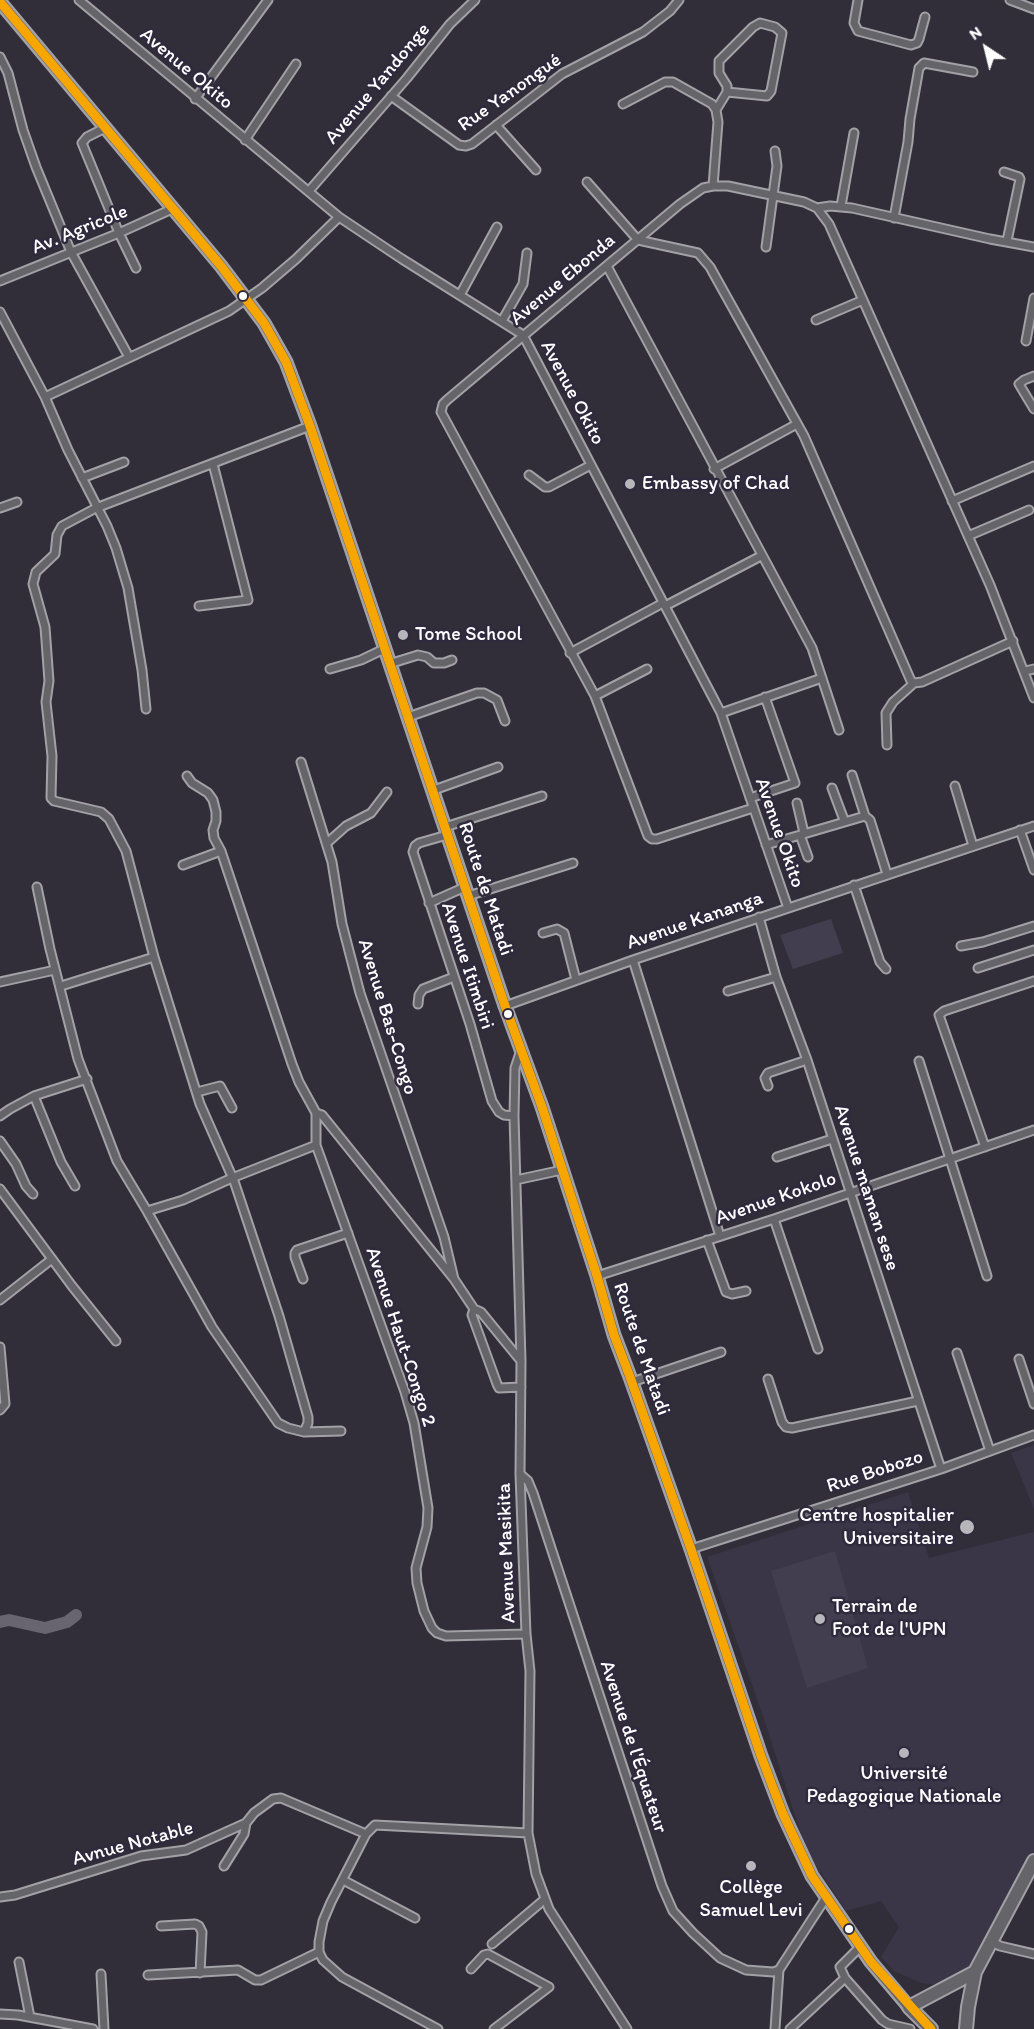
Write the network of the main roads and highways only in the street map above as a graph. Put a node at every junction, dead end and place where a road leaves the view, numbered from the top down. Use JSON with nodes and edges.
{"nodes":[{"id":1,"x":1,"y":4,"type":"edge"},
{"id":2,"x":1034,"y":1861,"type":"edge"},
{"id":3,"x":975,"y":1972,"type":"junction"},
{"id":4,"x":909,"y":2007,"type":"junction"},
{"id":5,"x":931,"y":2029,"type":"edge"},
{"id":6,"x":966,"y":2029,"type":"edge"}],
"edges":[{"from":1,"to":4,"type":"main road","name":"Route de Matadi"},
{"from":2,"to":3,"type":"highway"},
{"from":3,"to":4,"type":"highway"},
{"from":3,"to":6,"type":"highway"},
{"from":4,"to":5,"type":"highway"}]}
